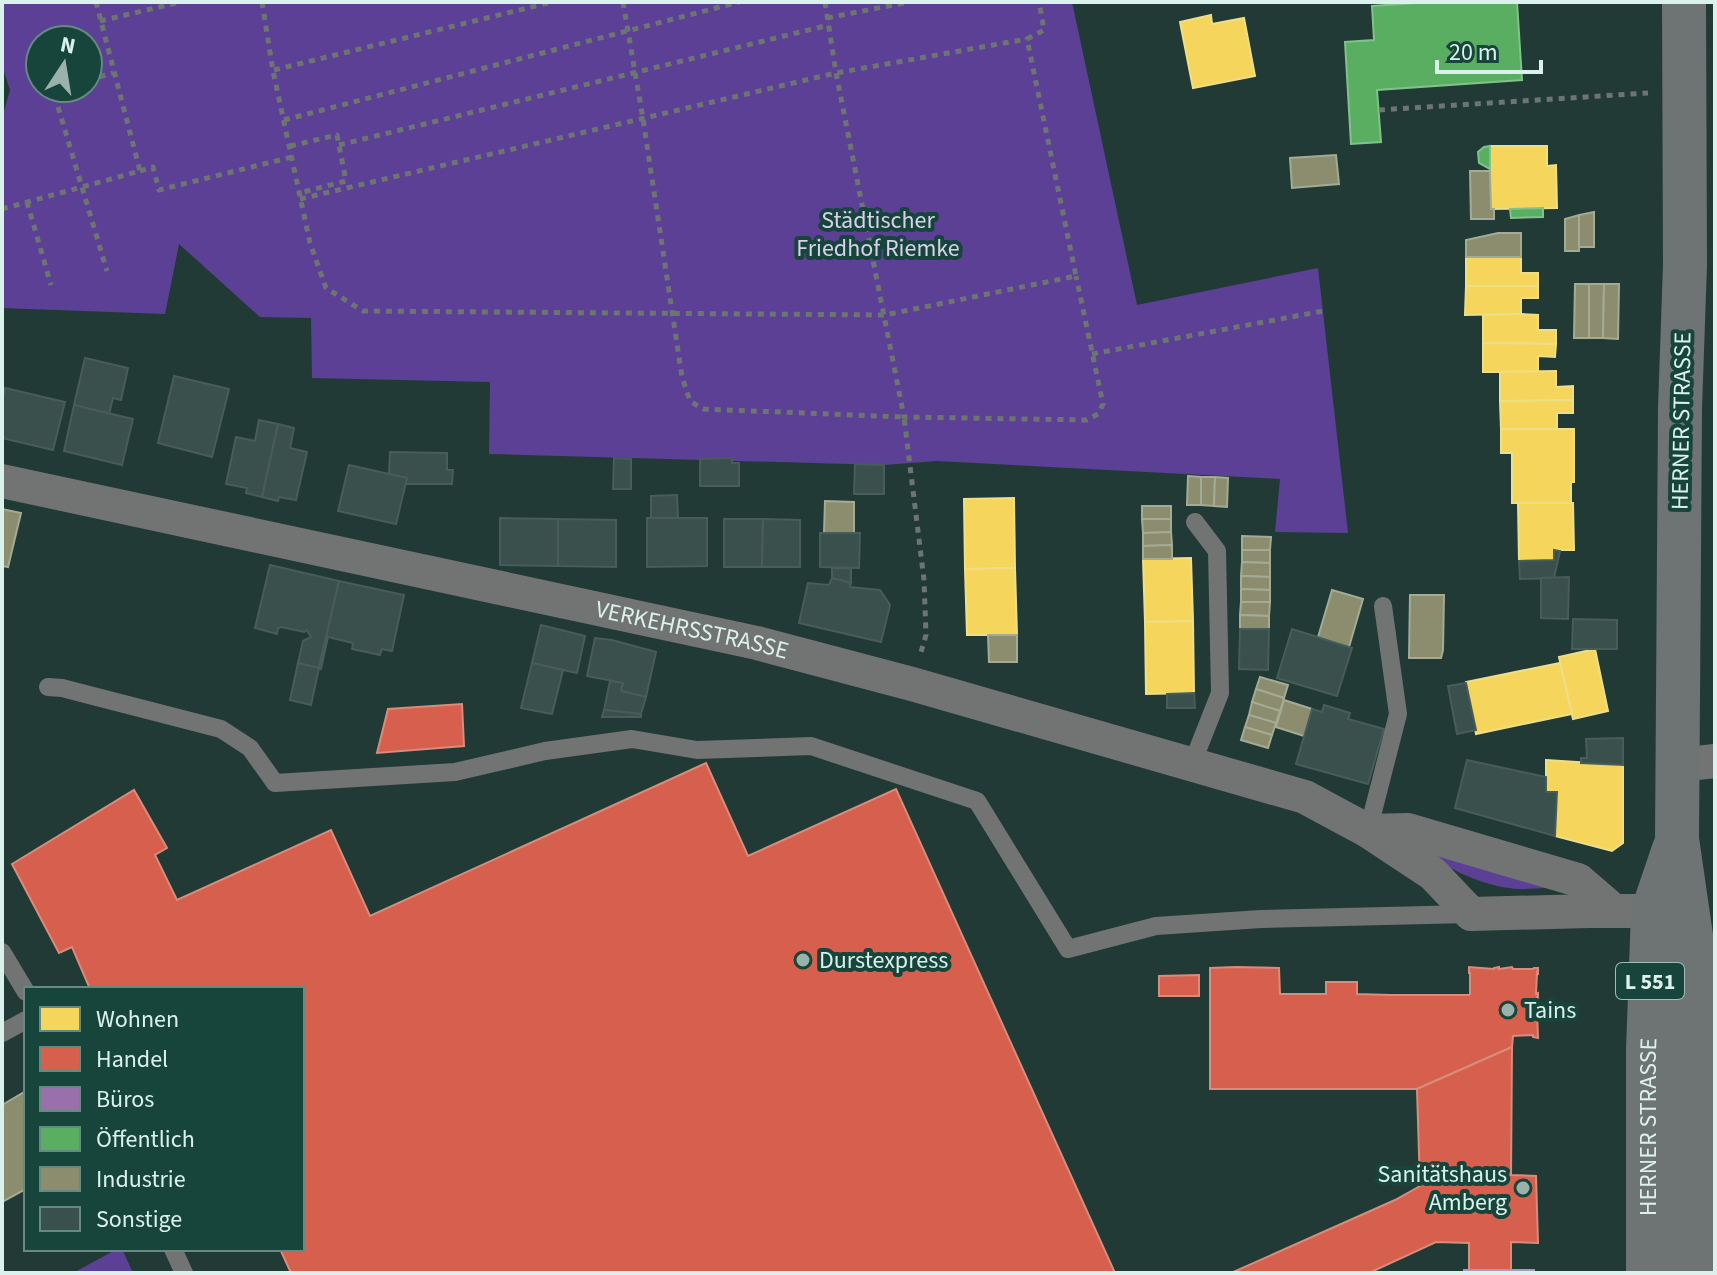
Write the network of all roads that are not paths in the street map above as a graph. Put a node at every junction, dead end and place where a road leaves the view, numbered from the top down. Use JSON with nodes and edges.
{"nodes":[{"id":1,"x":1684,"y":2,"type":"edge"},
{"id":2,"x":2,"y":481,"type":"edge"},
{"id":3,"x":1195,"y":522,"type":"dead end"},
{"id":4,"x":1383,"y":606,"type":"dead end"},
{"id":5,"x":48,"y":687,"type":"dead end"},
{"id":6,"x":1697,"y":763,"type":"edge"},
{"id":7,"x":1192,"y":764,"type":"junction"},
{"id":8,"x":1368,"y":831,"type":"junction"},
{"id":9,"x":1677,"y":839,"type":"junction"},
{"id":10,"x":1633,"y":911,"type":"junction"},
{"id":11,"x":1471,"y":914,"type":"junction"},
{"id":12,"x":2,"y":952,"type":"edge"},
{"id":13,"x":24,"y":989,"type":"edge"},
{"id":14,"x":1691,"y":1016,"type":"junction"},
{"id":15,"x":24,"y":1021,"type":"edge"},
{"id":16,"x":2,"y":1033,"type":"edge"},
{"id":17,"x":174,"y":1251,"type":"edge"},
{"id":18,"x":184,"y":1273,"type":"edge"},
{"id":19,"x":1648,"y":1273,"type":"edge"},
{"id":20,"x":1691,"y":1273,"type":"edge"}],
"edges":[{"from":1,"to":6,"type":"main road","name":"HERNER STRASSE","number":"L 551"},
{"from":2,"to":7,"type":"street","name":"VERKEHRSSTRASSE"},
{"from":3,"to":7,"type":"lane"},
{"from":4,"to":8,"type":"lane"},
{"from":5,"to":11,"type":"lane"},
{"from":6,"to":9,"type":"main road","name":"HERNER STRASSE","number":"L 551"},
{"from":7,"to":8,"type":"street","name":"VERKEHRSSTRASSE"},
{"from":8,"to":10,"type":"street","name":"VERKEHRSSTRASSE"},
{"from":8,"to":11,"type":"street","name":"VERKEHRSSTRASSE"},
{"from":9,"to":10,"type":"main road","name":"HERNER STRASSE","number":"L 551"},
{"from":9,"to":14,"type":"main road","name":"HERNER STRASSE","number":"L 551"},
{"from":10,"to":11,"type":"street"},
{"from":10,"to":14,"type":"main road","number":"L 551"},
{"from":10,"to":19,"type":"main road","name":"HERNER STRASSE","number":"L 551"},
{"from":12,"to":13,"type":"lane"},
{"from":14,"to":20,"type":"main road","name":"HERNER STRASSE","number":"L 551"},
{"from":15,"to":16,"type":"lane"},
{"from":17,"to":18,"type":"lane"}]}
